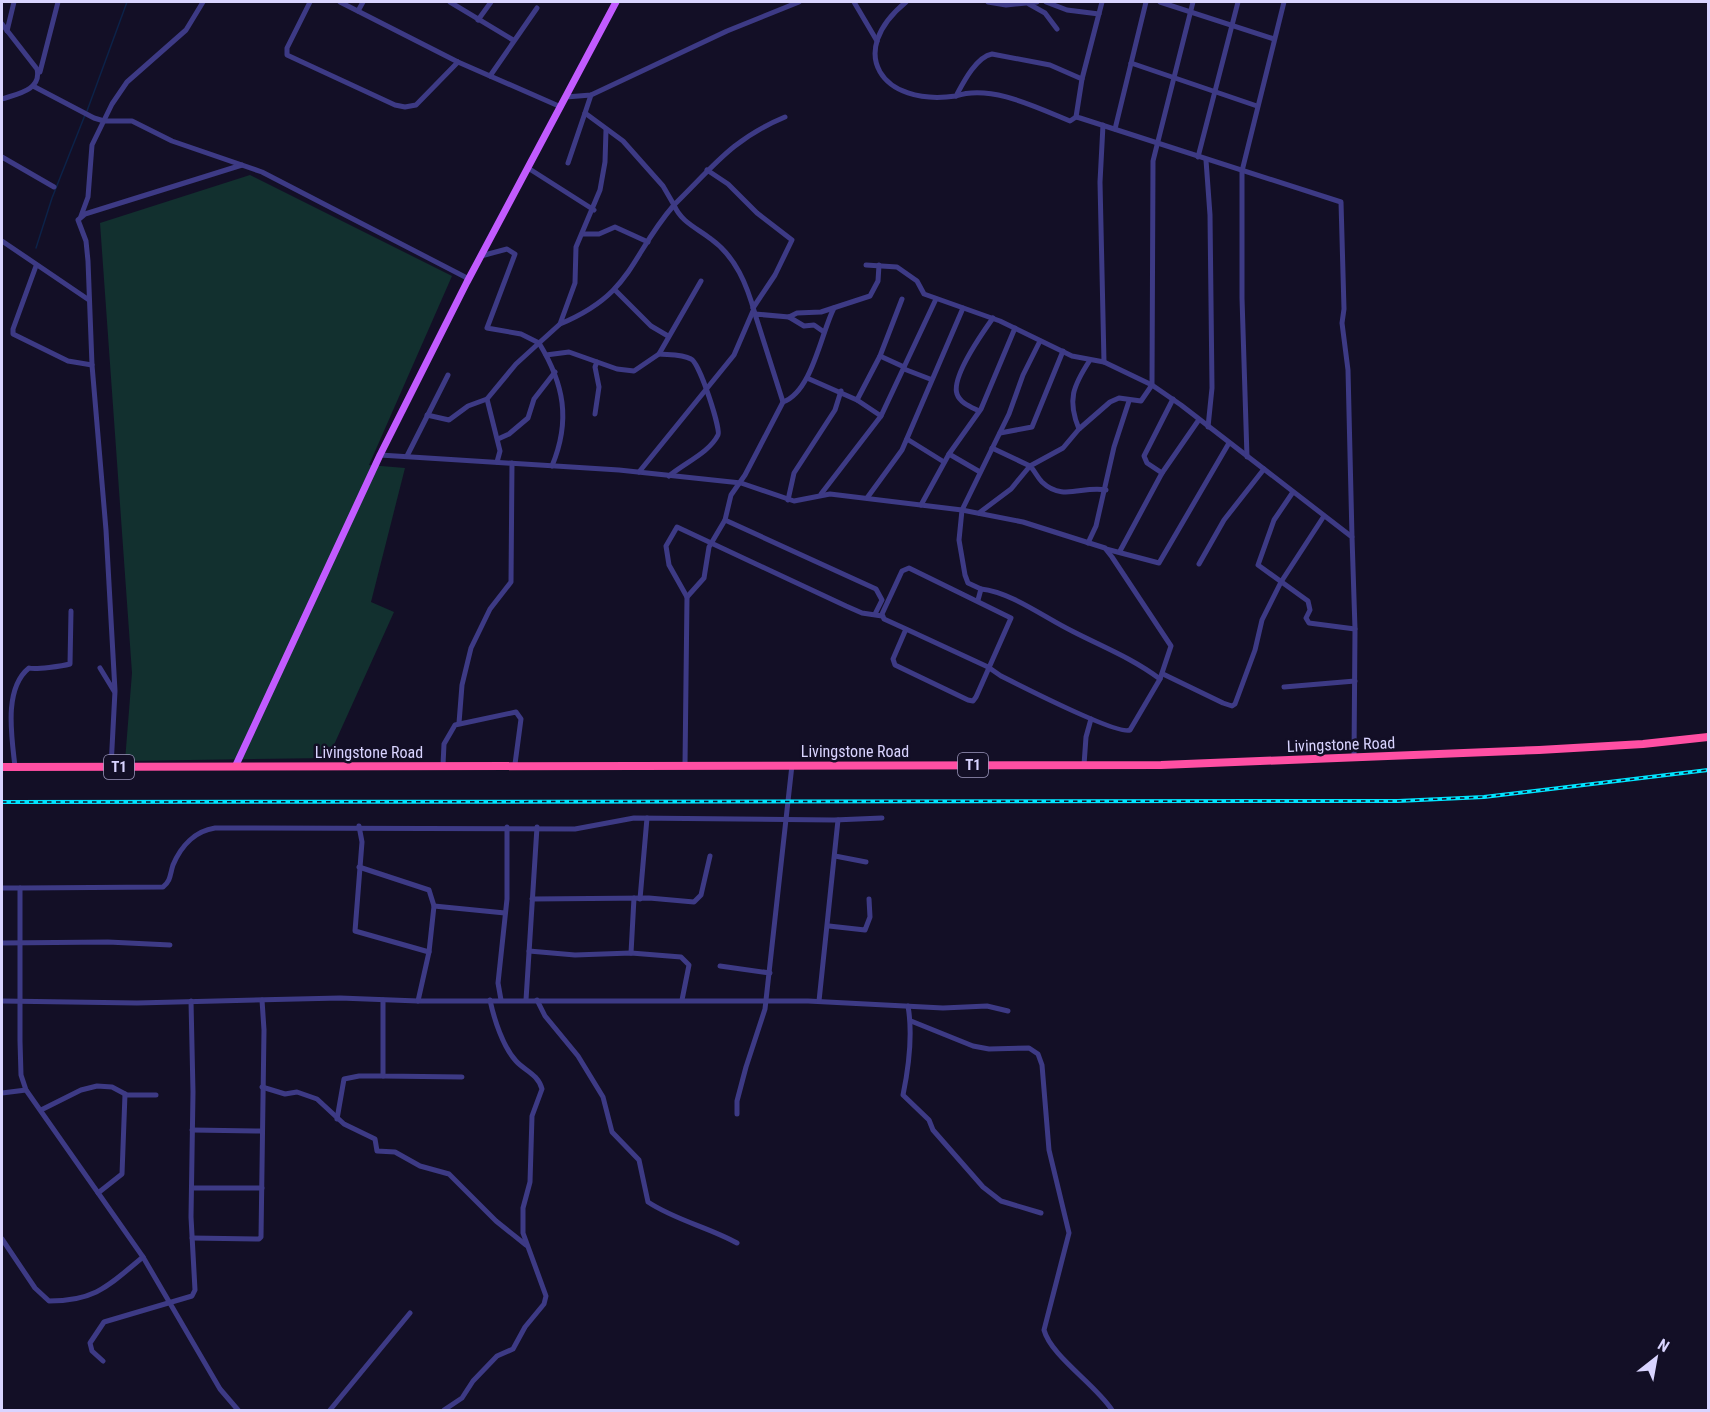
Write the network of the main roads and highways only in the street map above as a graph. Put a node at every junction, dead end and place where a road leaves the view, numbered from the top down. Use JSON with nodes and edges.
{"nodes":[{"id":1,"x":616,"y":2,"type":"edge"},
{"id":2,"x":1708,"y":736,"type":"edge"},
{"id":3,"x":236,"y":765,"type":"junction"},
{"id":4,"x":2,"y":767,"type":"edge"}],
"edges":[{"from":1,"to":3,"type":"main road"},
{"from":2,"to":3,"type":"highway","name":"Livingstone Road","number":"T1"},
{"from":3,"to":4,"type":"highway","name":"Livingstone Road","number":"T1"}]}
